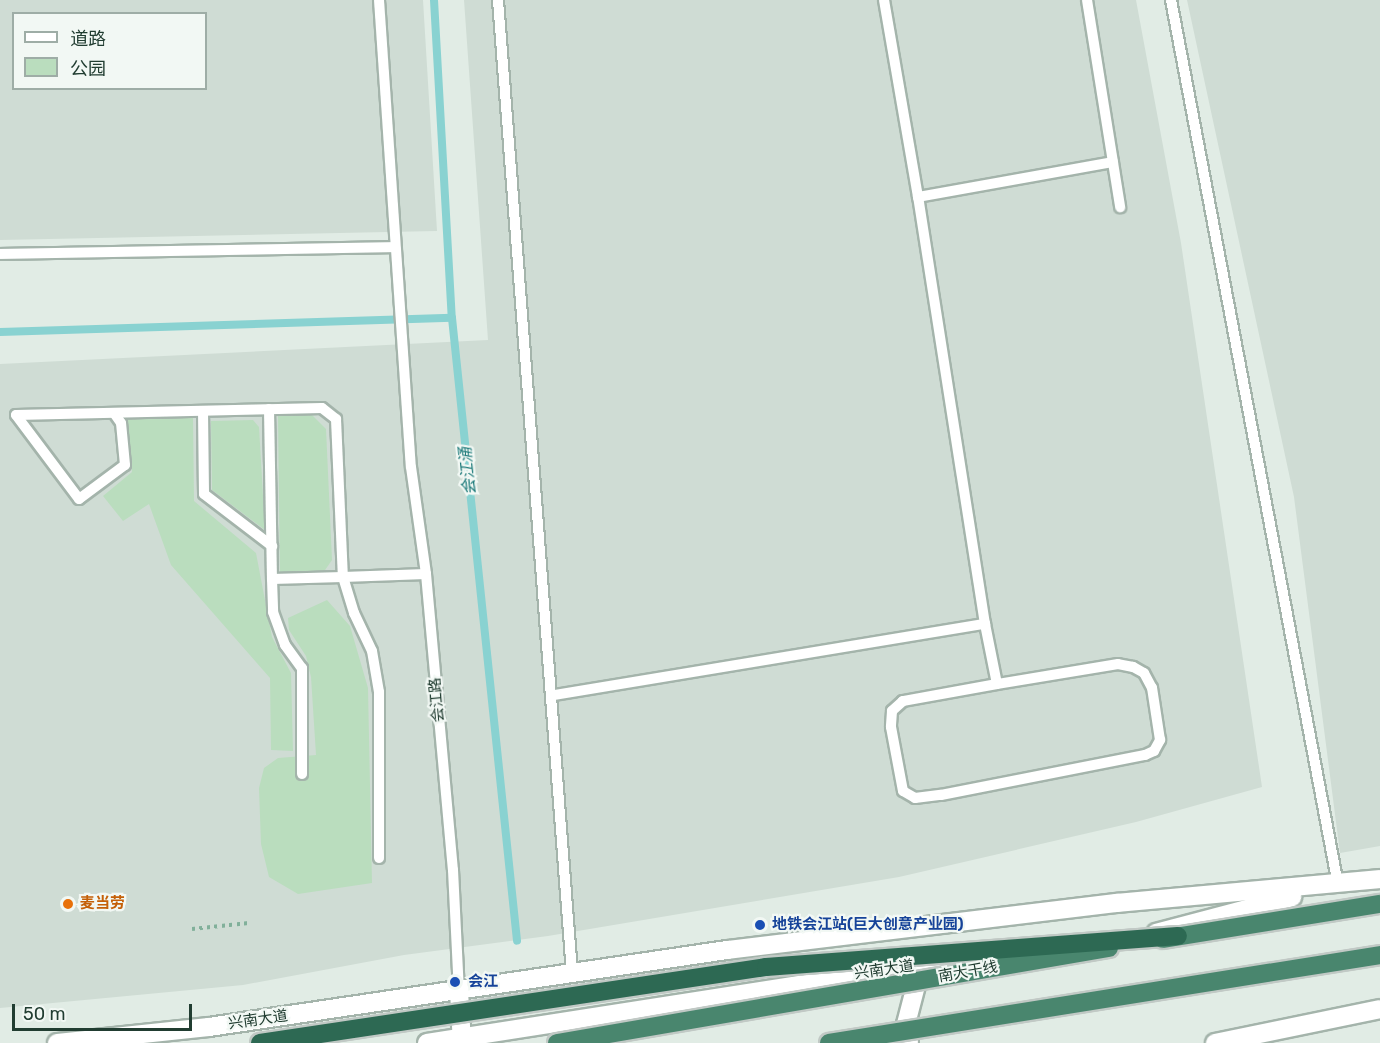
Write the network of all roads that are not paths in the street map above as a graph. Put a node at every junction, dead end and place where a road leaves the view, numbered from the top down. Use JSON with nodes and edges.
{"nodes":[{"id":1,"x":379,"y":0,"type":"edge"},
{"id":2,"x":498,"y":0,"type":"edge"},
{"id":3,"x":884,"y":0,"type":"edge"},
{"id":4,"x":1087,"y":0,"type":"edge"},
{"id":5,"x":1171,"y":0,"type":"edge"},
{"id":6,"x":1113,"y":162,"type":"junction"},
{"id":7,"x":918,"y":197,"type":"junction"},
{"id":8,"x":1120,"y":207,"type":"dead end"},
{"id":9,"x":395,"y":248,"type":"junction"},
{"id":10,"x":0,"y":254,"type":"edge"},
{"id":11,"x":269,"y":409,"type":"junction"},
{"id":12,"x":203,"y":411,"type":"junction"},
{"id":13,"x":114,"y":412,"type":"junction"},
{"id":14,"x":272,"y":546,"type":"junction"},
{"id":15,"x":426,"y":574,"type":"junction"},
{"id":16,"x":343,"y":577,"type":"junction"},
{"id":17,"x":272,"y":579,"type":"junction"},
{"id":18,"x":985,"y":624,"type":"junction"},
{"id":19,"x":997,"y":684,"type":"junction"},
{"id":20,"x":554,"y":695,"type":"junction"},
{"id":21,"x":302,"y":774,"type":"dead end"},
{"id":22,"x":379,"y":858,"type":"dead end"},
{"id":23,"x":1380,"y":879,"type":"edge"},
{"id":24,"x":1338,"y":885,"type":"junction"},
{"id":25,"x":1380,"y":904,"type":"edge"},
{"id":26,"x":1178,"y":936,"type":"junction"},
{"id":27,"x":1380,"y":955,"type":"edge"},
{"id":28,"x":921,"y":965,"type":"junction"},
{"id":29,"x":572,"y":973,"type":"junction"},
{"id":30,"x":459,"y":991,"type":"junction"},
{"id":31,"x":1380,"y":1010,"type":"edge"},
{"id":32,"x":462,"y":1040,"type":"edge"},
{"id":33,"x":57,"y":1043,"type":"edge"},
{"id":34,"x":260,"y":1043,"type":"edge"},
{"id":35,"x":428,"y":1043,"type":"edge"},
{"id":36,"x":557,"y":1043,"type":"edge"},
{"id":37,"x":829,"y":1043,"type":"edge"},
{"id":38,"x":909,"y":1043,"type":"edge"},
{"id":39,"x":1215,"y":1043,"type":"edge"}],
"edges":[{"from":1,"to":9,"type":"lane","name":"会江路"},
{"from":2,"to":20,"type":"lane"},
{"from":3,"to":7,"type":"lane"},
{"from":4,"to":6,"type":"lane"},
{"from":5,"to":24,"type":"lane"},
{"from":6,"to":7,"type":"lane"},
{"from":6,"to":8,"type":"lane"},
{"from":7,"to":18,"type":"lane"},
{"from":9,"to":10,"type":"lane"},
{"from":9,"to":15,"type":"lane","name":"会江路"},
{"from":11,"to":12,"type":"lane"},
{"from":11,"to":14,"type":"lane"},
{"from":11,"to":16,"type":"lane"},
{"from":12,"to":13,"type":"lane"},
{"from":12,"to":14,"type":"lane"},
{"from":13,"to":13,"type":"lane"},
{"from":14,"to":17,"type":"lane"},
{"from":15,"to":16,"type":"lane"},
{"from":15,"to":30,"type":"lane","name":"会江路"},
{"from":16,"to":17,"type":"lane"},
{"from":16,"to":22,"type":"lane"},
{"from":17,"to":21,"type":"lane"},
{"from":18,"to":19,"type":"lane"},
{"from":18,"to":20,"type":"lane"},
{"from":19,"to":19,"type":"lane"},
{"from":20,"to":29,"type":"lane"},
{"from":23,"to":24,"type":"main road","name":"兴南大道"},
{"from":24,"to":28,"type":"main road","name":"兴南大道"},
{"from":24,"to":29,"type":"main road","name":"兴南大道"},
{"from":25,"to":26,"type":"highway","name":"南大干线","bridge":true},
{"from":26,"to":34,"type":"highway","bridge":true},
{"from":26,"to":36,"type":"highway","name":"南大干线","bridge":true},
{"from":27,"to":37,"type":"highway","bridge":true},
{"from":28,"to":32,"type":"main road","name":"兴南大道"},
{"from":28,"to":38,"type":"main road"},
{"from":29,"to":30,"type":"main road","name":"兴南大道"},
{"from":30,"to":32,"type":"main road"},
{"from":30,"to":33,"type":"main road","name":"兴南大道"},
{"from":31,"to":39,"type":"main road"},
{"from":32,"to":35,"type":"main road","name":"兴南大道"}]}
